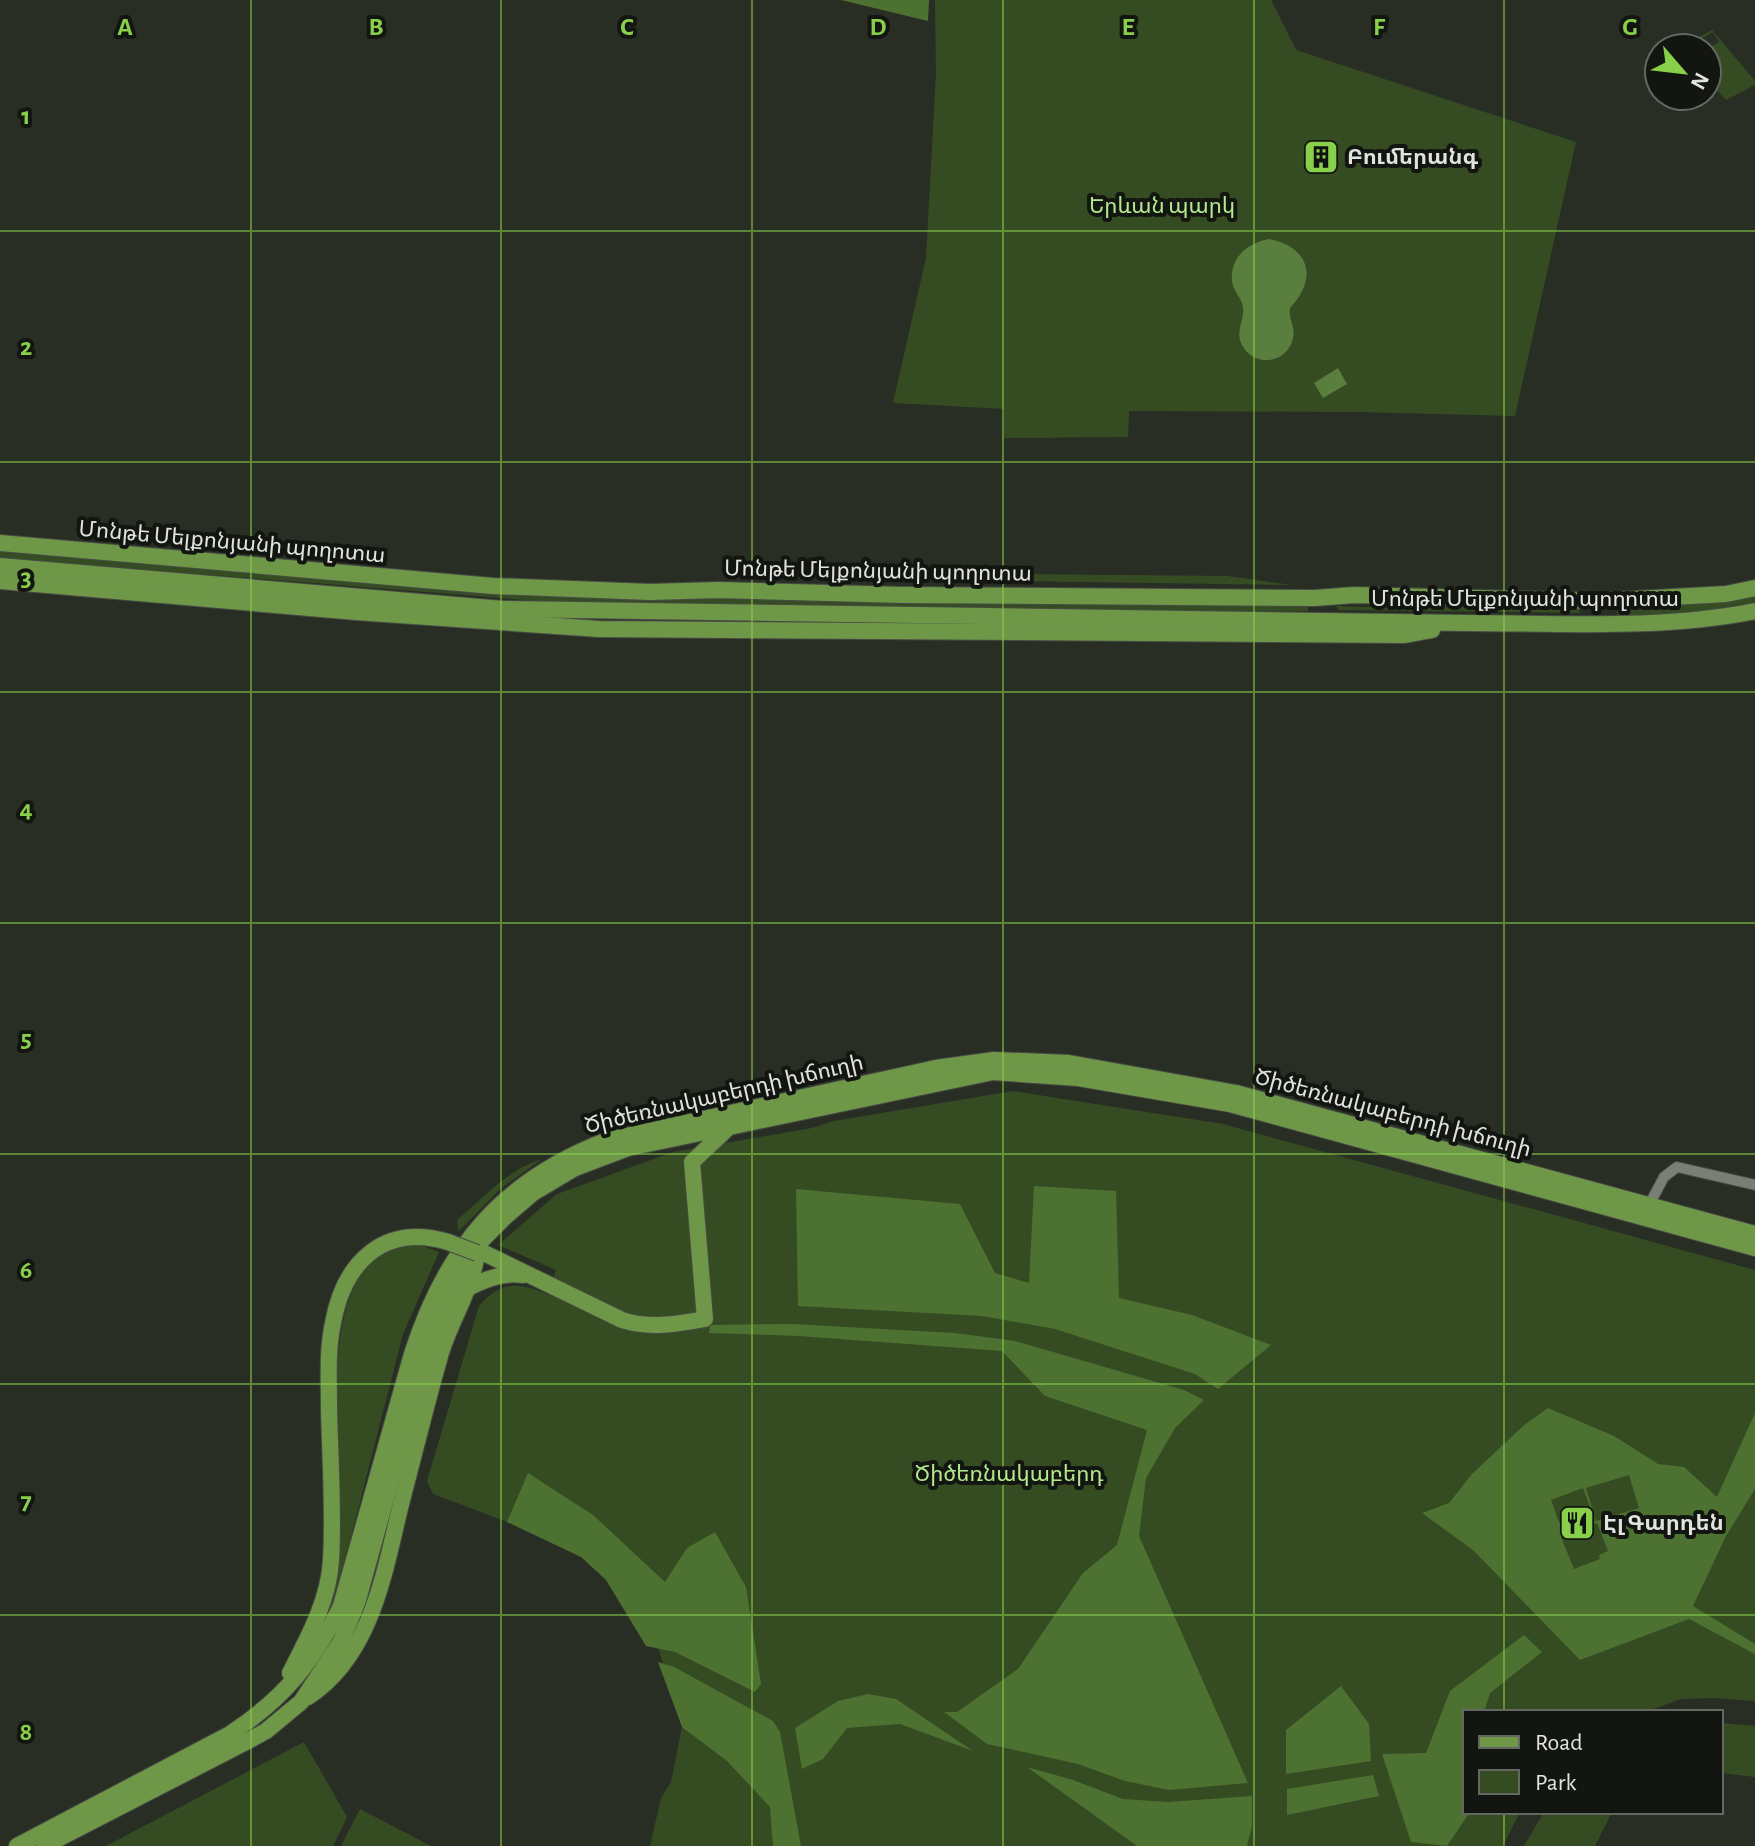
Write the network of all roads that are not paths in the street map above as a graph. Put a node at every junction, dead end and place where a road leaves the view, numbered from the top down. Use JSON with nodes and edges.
{"nodes":[{"id":1,"x":0,"y":543,"type":"edge"},
{"id":2,"x":0,"y":566,"type":"edge"},
{"id":3,"x":0,"y":581,"type":"edge"},
{"id":4,"x":1755,"y":588,"type":"edge"},
{"id":5,"x":1315,"y":598,"type":"junction"},
{"id":6,"x":1601,"y":601,"type":"junction"},
{"id":7,"x":1755,"y":611,"type":"edge"},
{"id":8,"x":1314,"y":621,"type":"junction"},
{"id":9,"x":1464,"y":623,"type":"junction"},
{"id":10,"x":1602,"y":623,"type":"junction"},
{"id":11,"x":731,"y":1125,"type":"junction"},
{"id":12,"x":1755,"y":1185,"type":"edge"},
{"id":13,"x":1649,"y":1205,"type":"junction"},
{"id":14,"x":1755,"y":1234,"type":"edge"},
{"id":15,"x":1755,"y":1248,"type":"edge"},
{"id":16,"x":479,"y":1256,"type":"junction"},
{"id":17,"x":534,"y":1276,"type":"junction"},
{"id":18,"x":468,"y":1288,"type":"junction"},
{"id":19,"x":279,"y":1696,"type":"junction"},
{"id":20,"x":301,"y":1702,"type":"junction"},
{"id":21,"x":17,"y":1846,"type":"edge"},
{"id":22,"x":44,"y":1846,"type":"edge"}],
"edges":[{"from":1,"to":5,"type":"main road","name":"Մոնթե Մելքոնյանի պողոտա"},
{"from":2,"to":8,"type":"main road","name":"Մոնթե Մելքոնյանի պողոտա"},
{"from":3,"to":9,"type":"main road"},
{"from":4,"to":6,"type":"main road","name":"Մոնթե Մելքոնյանի պողոտա"},
{"from":5,"to":6,"type":"main road","name":"Մոնթե Մելքոնյանի պողոտա"},
{"from":5,"to":8,"type":"main road"},
{"from":6,"to":10,"type":"main road"},
{"from":7,"to":10,"type":"main road","name":"Մոնթե Մելքոնյանի պողոտա"},
{"from":8,"to":9,"type":"main road","name":"Մոնթե Մելքոնյանի պողոտա"},
{"from":9,"to":10,"type":"main road","name":"Մոնթե Մելքոնյանի պողոտա"},
{"from":11,"to":15,"type":"main road","name":"Ծիծեռնակաբերդի խճուղի"},
{"from":11,"to":17,"type":"main road"},
{"from":11,"to":20,"type":"main road","name":"Ծիծեռնակաբերդի խճուղի"},
{"from":12,"to":13,"type":"street"},
{"from":13,"to":14,"type":"main road","name":"Ծիծեռնակաբերդի խճուղի"},
{"from":13,"to":19,"type":"main road","name":"Ծիծեռնակաբերդի խճուղի"},
{"from":16,"to":17,"type":"main road"},
{"from":16,"to":18,"type":"main road"},
{"from":16,"to":19,"type":"main road","bridge":true},
{"from":17,"to":18,"type":"main road"},
{"from":18,"to":20,"type":"main road"},
{"from":19,"to":21,"type":"main road","name":"Ծիծեռնակաբերդի խճուղի"},
{"from":20,"to":22,"type":"main road","name":"Ծիծեռնակաբերդի խճուղի"}]}
